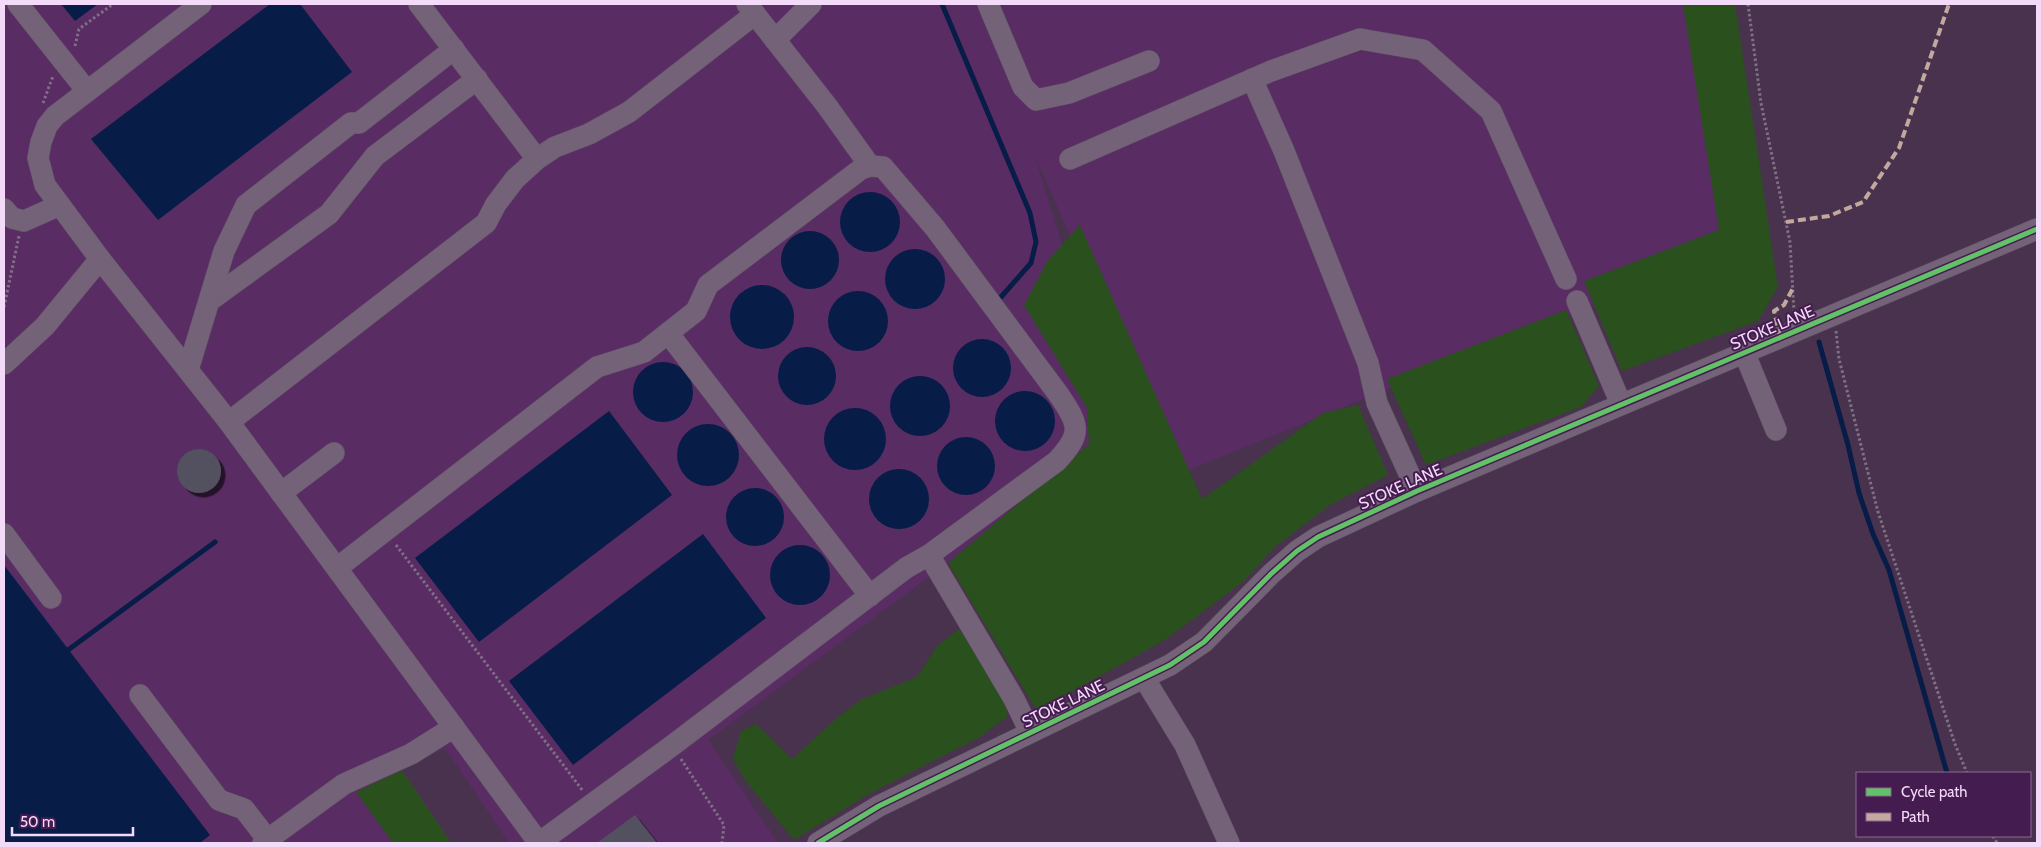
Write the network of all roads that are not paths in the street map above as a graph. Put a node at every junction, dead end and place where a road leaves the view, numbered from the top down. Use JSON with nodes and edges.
{"nodes":[{"id":1,"x":18,"y":4,"type":"edge"},
{"id":2,"x":201,"y":4,"type":"edge"},
{"id":3,"x":419,"y":4,"type":"edge"},
{"id":4,"x":811,"y":4,"type":"edge"},
{"id":5,"x":988,"y":4,"type":"edge"},
{"id":6,"x":751,"y":9,"type":"edge"},
{"id":7,"x":775,"y":40,"type":"junction"},
{"id":8,"x":454,"y":49,"type":"junction"},
{"id":9,"x":1149,"y":61,"type":"dead end"},
{"id":10,"x":476,"y":79,"type":"junction"},
{"id":11,"x":1252,"y":79,"type":"junction"},
{"id":12,"x":87,"y":91,"type":"junction"},
{"id":13,"x":537,"y":158,"type":"junction"},
{"id":14,"x":1070,"y":159,"type":"dead end"},
{"id":15,"x":870,"y":166,"type":"junction"},
{"id":16,"x":60,"y":205,"type":"junction"},
{"id":17,"x":4,"y":208,"type":"edge"},
{"id":18,"x":2037,"y":229,"type":"edge"},
{"id":19,"x":100,"y":259,"type":"junction"},
{"id":20,"x":1566,"y":279,"type":"dead end"},
{"id":21,"x":209,"y":301,"type":"junction"},
{"id":22,"x":1577,"y":301,"type":"dead end"},
{"id":23,"x":668,"y":333,"type":"junction"},
{"id":24,"x":1744,"y":352,"type":"junction"},
{"id":25,"x":4,"y":364,"type":"edge"},
{"id":26,"x":188,"y":370,"type":"junction"},
{"id":27,"x":1621,"y":404,"type":"junction"},
{"id":28,"x":229,"y":422,"type":"junction"},
{"id":29,"x":1776,"y":430,"type":"dead end"},
{"id":30,"x":334,"y":452,"type":"dead end"},
{"id":31,"x":1416,"y":490,"type":"junction"},
{"id":32,"x":281,"y":493,"type":"junction"},
{"id":33,"x":4,"y":534,"type":"edge"},
{"id":34,"x":929,"y":555,"type":"junction"},
{"id":35,"x":336,"y":568,"type":"junction"},
{"id":36,"x":870,"y":596,"type":"junction"},
{"id":37,"x":51,"y":598,"type":"dead end"},
{"id":38,"x":1144,"y":678,"type":"junction"},
{"id":39,"x":140,"y":695,"type":"dead end"},
{"id":40,"x":454,"y":727,"type":"junction"},
{"id":41,"x":1030,"y":732,"type":"junction"},
{"id":42,"x":265,"y":842,"type":"edge"},
{"id":43,"x":539,"y":843,"type":"edge"},
{"id":44,"x":818,"y":843,"type":"edge"},
{"id":45,"x":1229,"y":843,"type":"edge"}],
"edges":[{"from":1,"to":12,"type":"street"},
{"from":2,"to":12,"type":"street"},
{"from":3,"to":8,"type":"street"},
{"from":4,"to":7,"type":"street"},
{"from":5,"to":9,"type":"street"},
{"from":6,"to":7,"type":"street"},
{"from":6,"to":13,"type":"street"},
{"from":7,"to":15,"type":"street"},
{"from":8,"to":10,"type":"street"},
{"from":8,"to":21,"type":"street"},
{"from":10,"to":13,"type":"street"},
{"from":10,"to":21,"type":"street"},
{"from":11,"to":14,"type":"street"},
{"from":11,"to":20,"type":"street"},
{"from":11,"to":31,"type":"street"},
{"from":12,"to":16,"type":"street"},
{"from":13,"to":28,"type":"street"},
{"from":15,"to":23,"type":"street"},
{"from":15,"to":34,"type":"street"},
{"from":16,"to":17,"type":"street"},
{"from":16,"to":19,"type":"street"},
{"from":18,"to":24,"type":"street","name":"STOKE LANE"},
{"from":19,"to":25,"type":"street"},
{"from":19,"to":26,"type":"street"},
{"from":21,"to":26,"type":"street"},
{"from":22,"to":27,"type":"street"},
{"from":23,"to":35,"type":"street"},
{"from":23,"to":36,"type":"street"},
{"from":24,"to":27,"type":"street","name":"STOKE LANE"},
{"from":24,"to":29,"type":"street"},
{"from":26,"to":28,"type":"street"},
{"from":27,"to":31,"type":"street","name":"STOKE LANE"},
{"from":28,"to":32,"type":"street"},
{"from":30,"to":32,"type":"street"},
{"from":31,"to":38,"type":"street","name":"STOKE LANE"},
{"from":32,"to":35,"type":"street"},
{"from":33,"to":37,"type":"street"},
{"from":34,"to":36,"type":"street"},
{"from":34,"to":41,"type":"street"},
{"from":35,"to":40,"type":"street"},
{"from":36,"to":43,"type":"street"},
{"from":38,"to":41,"type":"street","name":"STOKE LANE"},
{"from":38,"to":45,"type":"street"},
{"from":39,"to":42,"type":"street"},
{"from":40,"to":42,"type":"street"},
{"from":40,"to":43,"type":"street"},
{"from":41,"to":44,"type":"street","name":"STOKE LANE"}]}
